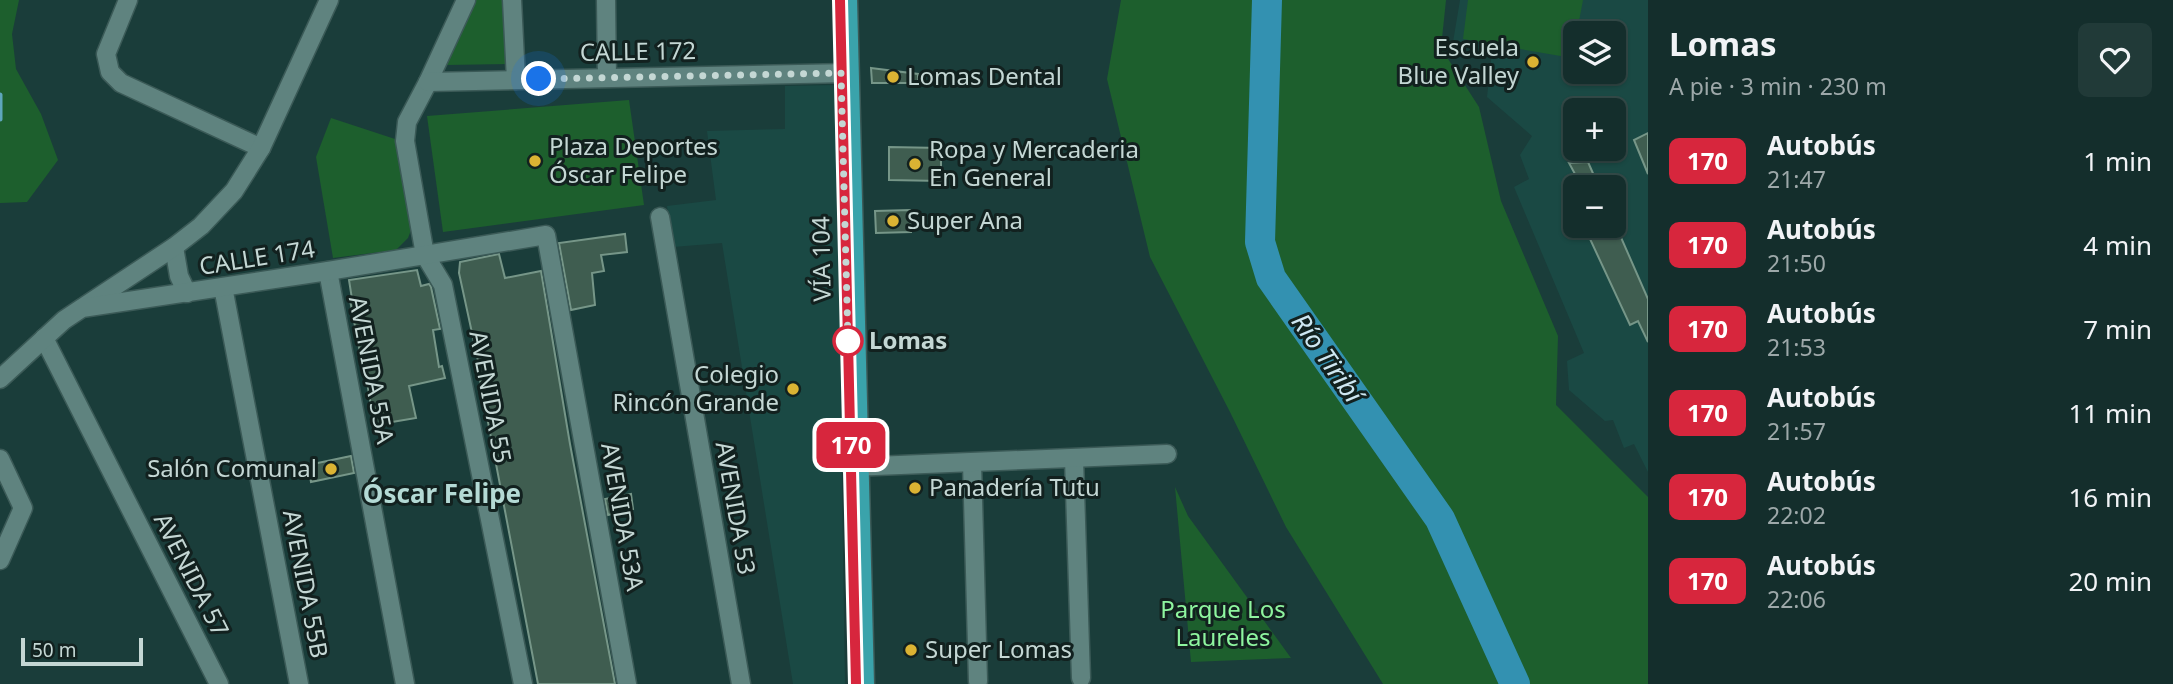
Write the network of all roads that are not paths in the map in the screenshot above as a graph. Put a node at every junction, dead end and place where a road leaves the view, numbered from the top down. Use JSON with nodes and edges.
{"nodes":[{"id":1,"x":128,"y":0,"type":"edge"},
{"id":2,"x":328,"y":0,"type":"edge"},
{"id":3,"x":466,"y":0,"type":"edge"},
{"id":4,"x":512,"y":0,"type":"edge"},
{"id":5,"x":606,"y":0,"type":"edge"},
{"id":6,"x":840,"y":0,"type":"edge"},
{"id":7,"x":848,"y":0,"type":"edge"},
{"id":8,"x":845,"y":73,"type":"junction"},
{"id":9,"x":607,"y":77,"type":"junction"},
{"id":10,"x":516,"y":80,"type":"junction"},
{"id":11,"x":428,"y":82,"type":"junction"},
{"id":12,"x":261,"y":148,"type":"junction"},
{"id":13,"x":660,"y":217,"type":"dead end"},
{"id":14,"x":546,"y":235,"type":"joint"},
{"id":15,"x":174,"y":247,"type":"junction"},
{"id":16,"x":425,"y":255,"type":"junction"},
{"id":17,"x":328,"y":271,"type":"junction"},
{"id":18,"x":223,"y":286,"type":"junction"},
{"id":19,"x":187,"y":293,"type":"junction"},
{"id":20,"x":82,"y":309,"type":"junction"},
{"id":21,"x":44,"y":338,"type":"junction"},
{"id":22,"x":0,"y":379,"type":"edge"},
{"id":23,"x":1167,"y":454,"type":"dead end"},
{"id":24,"x":0,"y":459,"type":"edge"},
{"id":25,"x":1074,"y":459,"type":"junction"},
{"id":26,"x":972,"y":463,"type":"junction"},
{"id":27,"x":856,"y":468,"type":"junction"},
{"id":28,"x":0,"y":560,"type":"edge"},
{"id":29,"x":1081,"y":678,"type":"dead end"},
{"id":30,"x":978,"y":681,"type":"dead end"},
{"id":31,"x":219,"y":684,"type":"edge"},
{"id":32,"x":299,"y":684,"type":"edge"},
{"id":33,"x":405,"y":684,"type":"edge"},
{"id":34,"x":523,"y":684,"type":"edge"},
{"id":35,"x":627,"y":684,"type":"edge"},
{"id":36,"x":741,"y":684,"type":"edge"},
{"id":37,"x":856,"y":684,"type":"edge"},
{"id":38,"x":865,"y":684,"type":"edge"}],
"edges":[{"from":1,"to":12,"type":"street"},
{"from":2,"to":12,"type":"street"},
{"from":3,"to":11,"type":"street"},
{"from":4,"to":10,"type":"street"},
{"from":5,"to":9,"type":"street"},
{"from":6,"to":8,"type":"main road","name":"VÍA 104"},
{"from":7,"to":8,"type":"main road","name":"VÍA 104"},
{"from":8,"to":9,"type":"street","name":"CALLE 172"},
{"from":8,"to":27,"type":"main road","name":"VÍA 104"},
{"from":9,"to":10,"type":"street","name":"CALLE 172"},
{"from":10,"to":11,"type":"street","name":"CALLE 172"},
{"from":11,"to":16,"type":"street","name":"AVENIDA 55"},
{"from":12,"to":15,"type":"street"},
{"from":13,"to":36,"type":"street","name":"AVENIDA 53"},
{"from":14,"to":16,"type":"street","name":"CALLE 174"},
{"from":14,"to":35,"type":"street","name":"AVENIDA 53A"},
{"from":15,"to":19,"type":"street"},
{"from":15,"to":20,"type":"street"},
{"from":16,"to":17,"type":"street","name":"CALLE 174"},
{"from":16,"to":34,"type":"street","name":"AVENIDA 55"},
{"from":17,"to":18,"type":"street","name":"CALLE 174"},
{"from":17,"to":33,"type":"street","name":"AVENIDA 55A"},
{"from":18,"to":19,"type":"street","name":"CALLE 174"},
{"from":18,"to":32,"type":"street","name":"AVENIDA 55B"},
{"from":19,"to":20,"type":"street","name":"CALLE 174"},
{"from":20,"to":21,"type":"street","name":"CALLE 174"},
{"from":21,"to":22,"type":"street","name":"CALLE 174"},
{"from":21,"to":31,"type":"street","name":"AVENIDA 57"},
{"from":23,"to":25,"type":"street"},
{"from":24,"to":28,"type":"street"},
{"from":25,"to":26,"type":"street"},
{"from":25,"to":29,"type":"street"},
{"from":26,"to":27,"type":"street"},
{"from":26,"to":30,"type":"street"},
{"from":27,"to":37,"type":"main road","name":"VÍA 104"},
{"from":27,"to":38,"type":"main road","name":"VÍA 104"}]}
